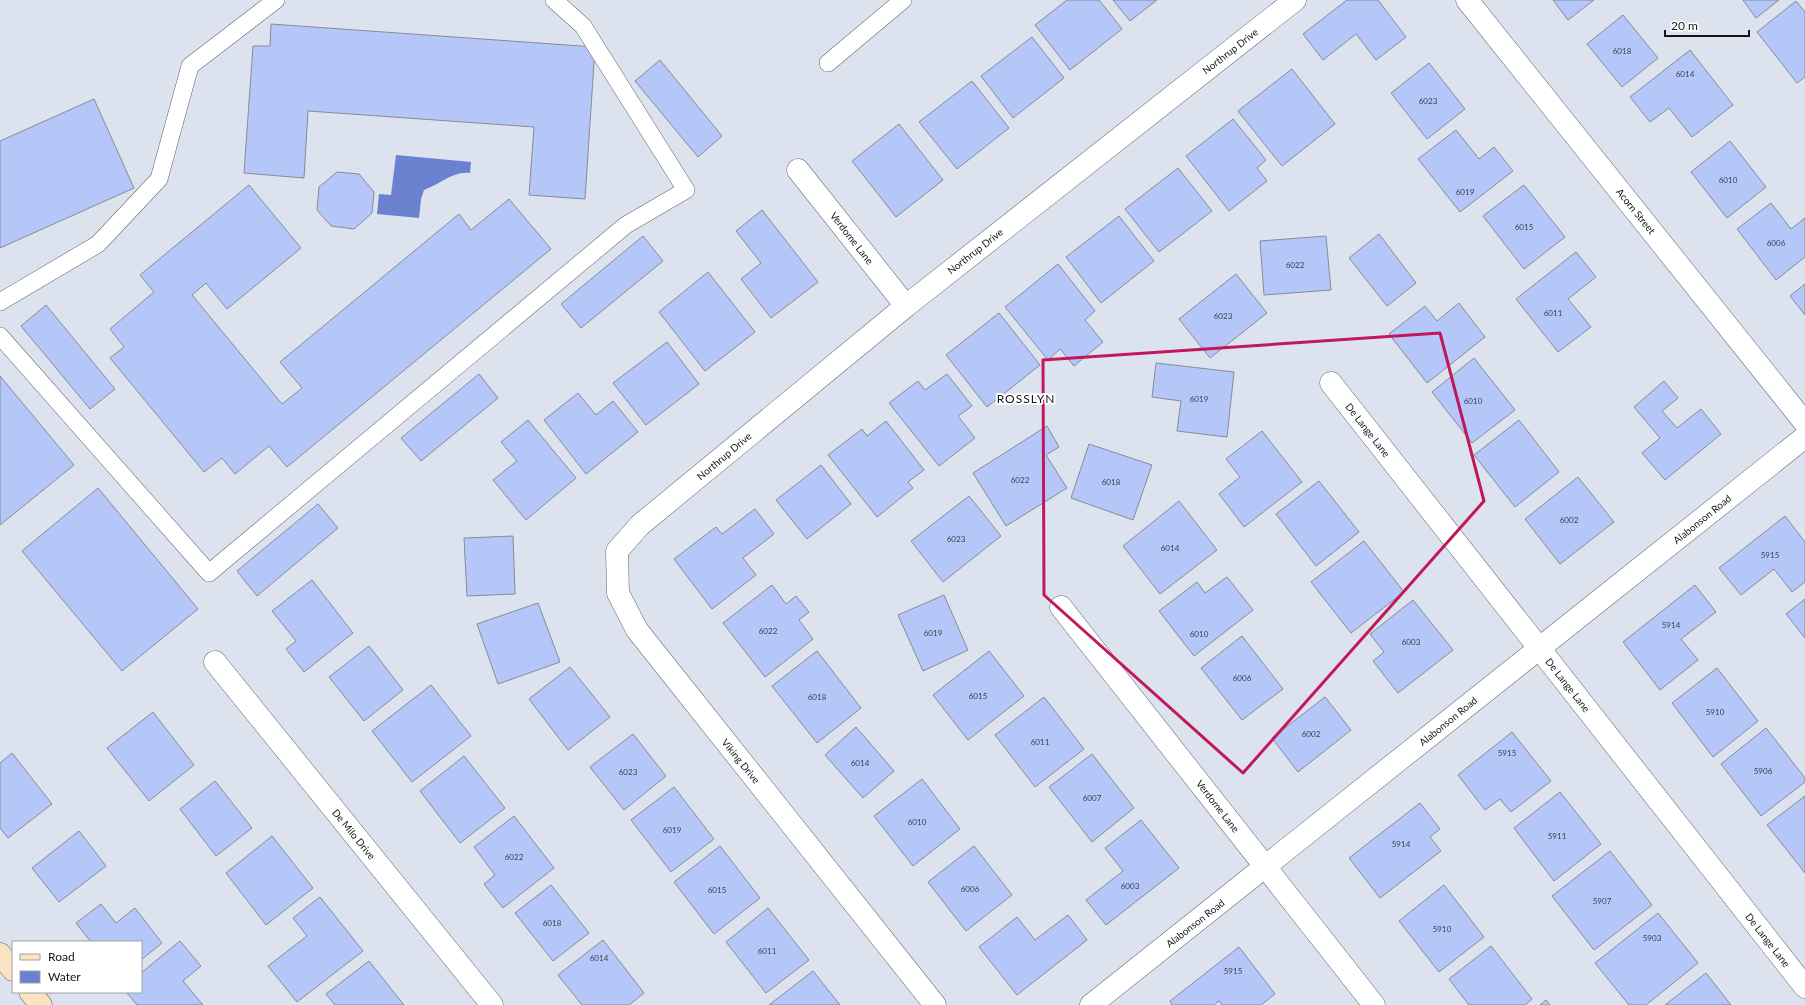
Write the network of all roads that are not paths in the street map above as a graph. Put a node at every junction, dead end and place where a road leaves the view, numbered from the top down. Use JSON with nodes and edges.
{"nodes":[{"id":1,"x":276,"y":0,"type":"edge"},
{"id":2,"x":554,"y":0,"type":"edge"},
{"id":3,"x":903,"y":0,"type":"edge"},
{"id":4,"x":1295,"y":0,"type":"edge"},
{"id":5,"x":1468,"y":0,"type":"edge"},
{"id":6,"x":828,"y":63,"type":"dead end"},
{"id":7,"x":798,"y":170,"type":"dead end"},
{"id":8,"x":0,"y":302,"type":"edge"},
{"id":9,"x":906,"y":306,"type":"junction"},
{"id":10,"x":0,"y":336,"type":"edge"},
{"id":11,"x":1331,"y":383,"type":"dead end"},
{"id":12,"x":1805,"y":423,"type":"edge"},
{"id":13,"x":1805,"y":437,"type":"edge"},
{"id":14,"x":661,"y":508,"type":"joint"},
{"id":15,"x":1060,"y":607,"type":"dead end"},
{"id":16,"x":1540,"y":648,"type":"junction"},
{"id":17,"x":215,"y":662,"type":"dead end"},
{"id":18,"x":1266,"y":867,"type":"junction"},
{"id":19,"x":0,"y":954,"type":"edge"},
{"id":20,"x":12,"y":969,"type":"edge"},
{"id":21,"x":1805,"y":987,"type":"edge"},
{"id":22,"x":31,"y":993,"type":"edge"},
{"id":23,"x":41,"y":1005,"type":"edge"},
{"id":24,"x":492,"y":1005,"type":"edge"},
{"id":25,"x":935,"y":1005,"type":"edge"},
{"id":26,"x":1091,"y":1005,"type":"edge"},
{"id":27,"x":1374,"y":1005,"type":"edge"}],
"edges":[{"from":1,"to":8,"type":"lane"},
{"from":2,"to":10,"type":"lane"},
{"from":3,"to":6,"type":"lane"},
{"from":4,"to":9,"type":"street","name":"Northrup Drive"},
{"from":5,"to":12,"type":"street","name":"Acorn Street"},
{"from":7,"to":9,"type":"street","name":"Verdome Lane"},
{"from":9,"to":14,"type":"street","name":"Northrup Drive"},
{"from":11,"to":16,"type":"street","name":"De Lange Lane"},
{"from":13,"to":16,"type":"street","name":"Alabonson Road"},
{"from":14,"to":25,"type":"street","name":"Viking Drive"},
{"from":15,"to":18,"type":"street","name":"Verdome Lane"},
{"from":16,"to":18,"type":"street","name":"Alabonson Road"},
{"from":16,"to":21,"type":"street","name":"De Lange Lane"},
{"from":17,"to":24,"type":"street","name":"De Milo Drive"},
{"from":18,"to":26,"type":"street","name":"Alabonson Road"},
{"from":18,"to":27,"type":"street","name":"Verdome Lane"},
{"from":19,"to":20,"type":"main road"},
{"from":22,"to":23,"type":"main road"}]}
